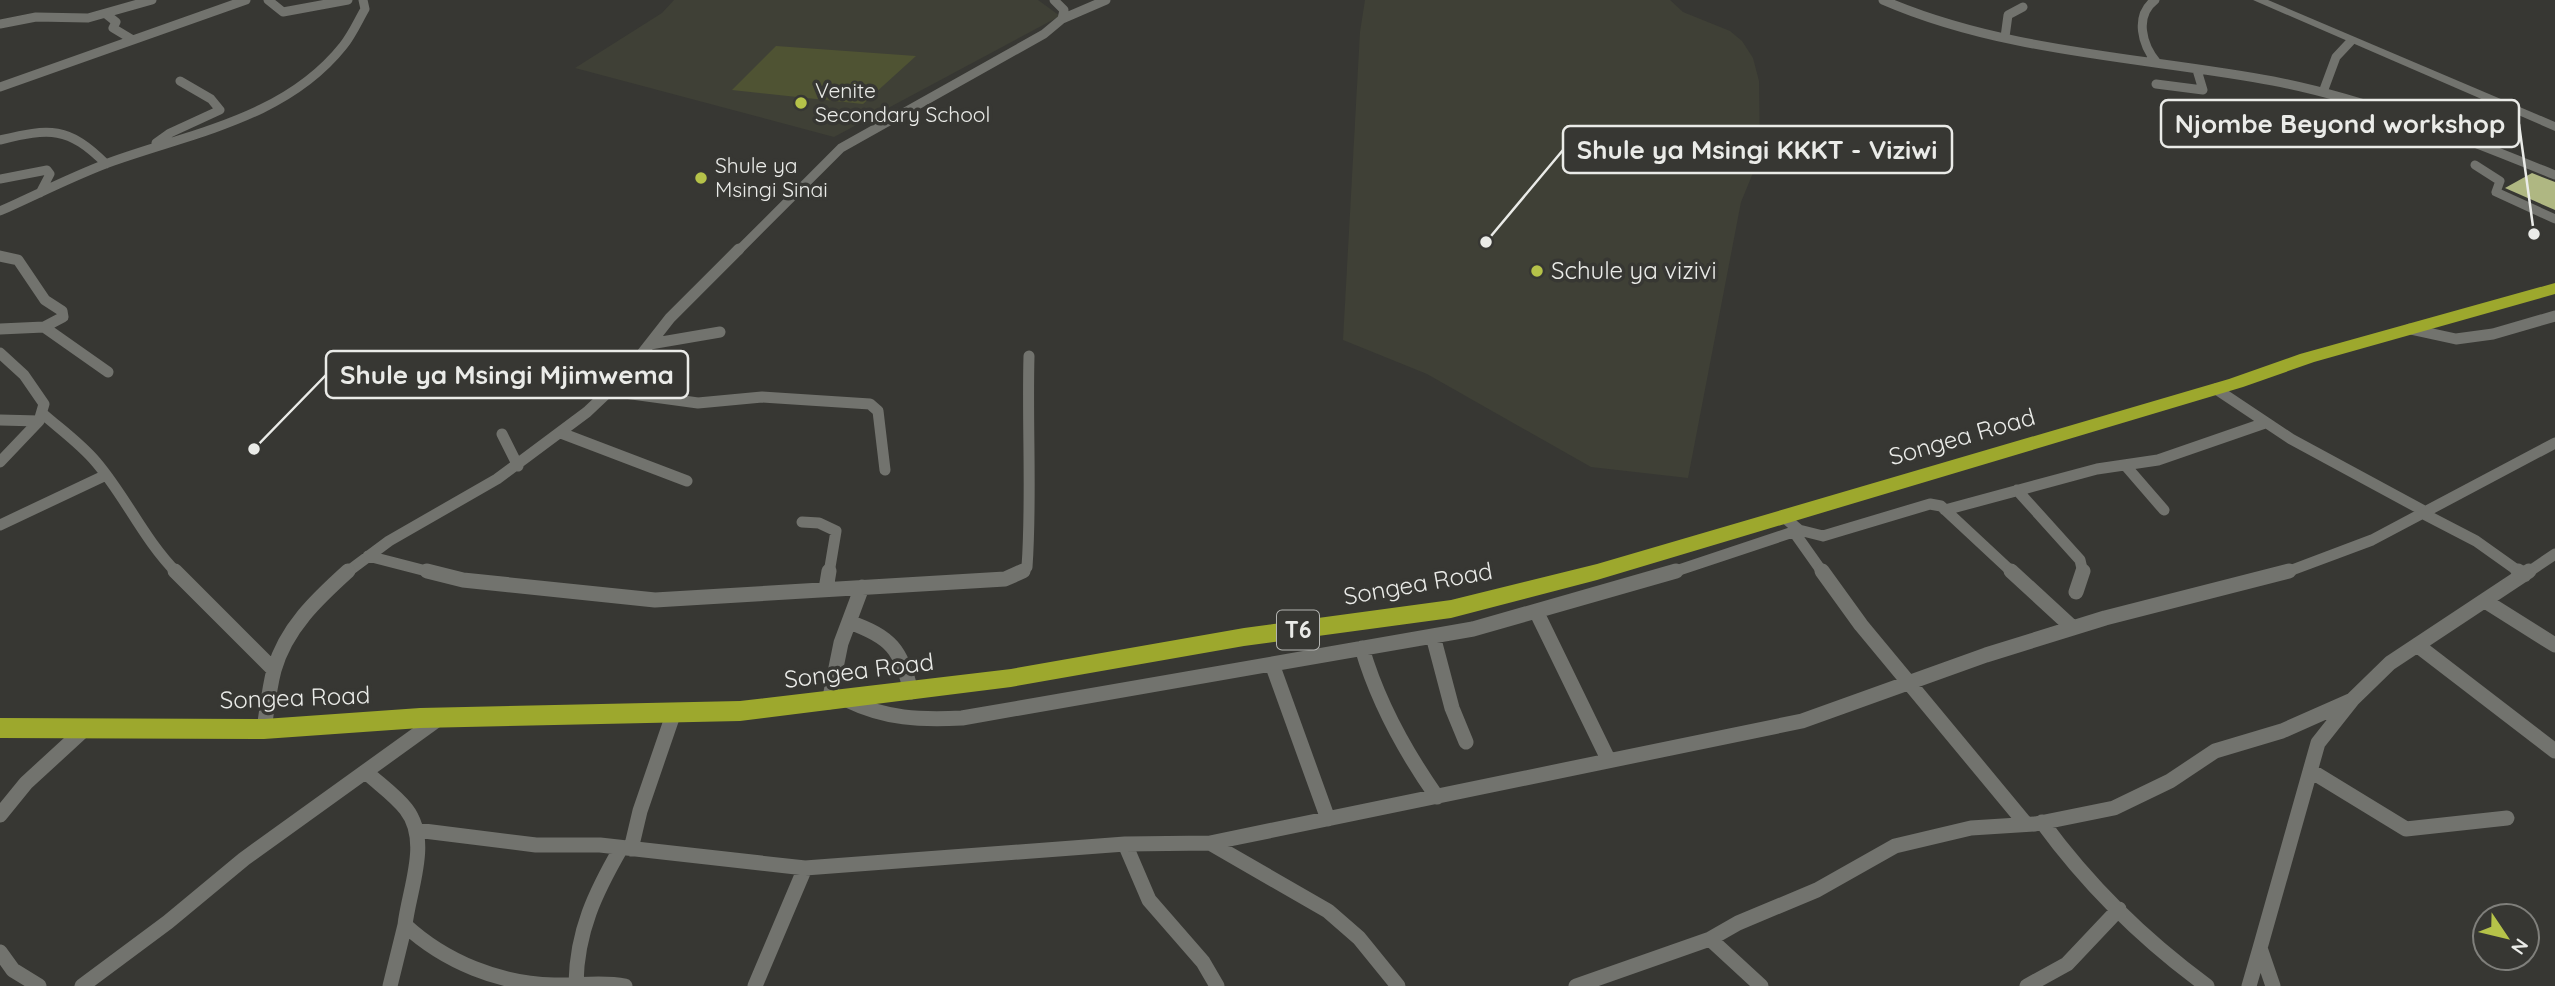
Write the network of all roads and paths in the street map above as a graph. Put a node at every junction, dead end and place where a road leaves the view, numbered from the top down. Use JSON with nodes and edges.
{"nodes":[{"id":1,"x":152,"y":0,"type":"edge"},
{"id":2,"x":246,"y":0,"type":"edge"},
{"id":3,"x":268,"y":0,"type":"edge"},
{"id":4,"x":348,"y":0,"type":"edge"},
{"id":5,"x":363,"y":0,"type":"edge"},
{"id":6,"x":1054,"y":0,"type":"edge"},
{"id":7,"x":1106,"y":0,"type":"edge"},
{"id":8,"x":1883,"y":0,"type":"edge"},
{"id":9,"x":2155,"y":0,"type":"edge"},
{"id":10,"x":2259,"y":0,"type":"edge"},
{"id":11,"x":2023,"y":7,"type":"dead end"},
{"id":12,"x":106,"y":14,"type":"junction"},
{"id":13,"x":1062,"y":19,"type":"junction"},
{"id":14,"x":0,"y":24,"type":"edge"},
{"id":15,"x":2005,"y":37,"type":"junction"},
{"id":16,"x":133,"y":40,"type":"junction"},
{"id":17,"x":2351,"y":40,"type":"junction"},
{"id":18,"x":2157,"y":63,"type":"junction"},
{"id":19,"x":2197,"y":70,"type":"junction"},
{"id":20,"x":2329,"y":77,"type":"junction"},
{"id":21,"x":180,"y":81,"type":"dead end"},
{"id":22,"x":2156,"y":84,"type":"dead end"},
{"id":23,"x":0,"y":88,"type":"edge"},
{"id":24,"x":2323,"y":92,"type":"junction"},
{"id":25,"x":2357,"y":102,"type":"junction"},
{"id":26,"x":2555,"y":127,"type":"edge"},
{"id":27,"x":0,"y":140,"type":"edge"},
{"id":28,"x":152,"y":148,"type":"junction"},
{"id":29,"x":106,"y":164,"type":"junction"},
{"id":30,"x":2475,"y":165,"type":"dead end"},
{"id":31,"x":2555,"y":175,"type":"edge"},
{"id":32,"x":0,"y":179,"type":"edge"},
{"id":33,"x":40,"y":193,"type":"junction"},
{"id":34,"x":0,"y":211,"type":"edge"},
{"id":35,"x":2555,"y":219,"type":"edge"},
{"id":36,"x":0,"y":256,"type":"edge"},
{"id":37,"x":2555,"y":288,"type":"edge"},
{"id":38,"x":2555,"y":316,"type":"edge"},
{"id":39,"x":44,"y":327,"type":"junction"},
{"id":40,"x":0,"y":329,"type":"edge"},
{"id":41,"x":2410,"y":329,"type":"junction"},
{"id":42,"x":720,"y":332,"type":"dead end"},
{"id":43,"x":650,"y":344,"type":"junction"},
{"id":44,"x":0,"y":353,"type":"edge"},
{"id":45,"x":1029,"y":356,"type":"dead end"},
{"id":46,"x":108,"y":372,"type":"dead end"},
{"id":47,"x":2216,"y":389,"type":"junction"},
{"id":48,"x":610,"y":391,"type":"junction"},
{"id":49,"x":41,"y":417,"type":"junction"},
{"id":50,"x":0,"y":420,"type":"edge"},
{"id":51,"x":2265,"y":422,"type":"junction"},
{"id":52,"x":561,"y":433,"type":"junction"},
{"id":53,"x":502,"y":435,"type":"dead end"},
{"id":54,"x":2555,"y":443,"type":"edge"},
{"id":55,"x":0,"y":462,"type":"edge"},
{"id":56,"x":2125,"y":464,"type":"junction"},
{"id":57,"x":517,"y":466,"type":"junction"},
{"id":58,"x":886,"y":470,"type":"dead end"},
{"id":59,"x":106,"y":475,"type":"junction"},
{"id":60,"x":687,"y":481,"type":"dead end"},
{"id":61,"x":2017,"y":491,"type":"junction"},
{"id":62,"x":1945,"y":510,"type":"junction"},
{"id":63,"x":2164,"y":510,"type":"dead end"},
{"id":64,"x":2425,"y":513,"type":"junction"},
{"id":65,"x":802,"y":522,"type":"dead end"},
{"id":66,"x":0,"y":525,"type":"edge"},
{"id":67,"x":1792,"y":527,"type":"junction"},
{"id":68,"x":2555,"y":554,"type":"edge"},
{"id":69,"x":368,"y":556,"type":"junction"},
{"id":70,"x":2525,"y":575,"type":"junction"},
{"id":71,"x":862,"y":587,"type":"junction"},
{"id":72,"x":826,"y":589,"type":"junction"},
{"id":73,"x":2076,"y":592,"type":"dead end"},
{"id":74,"x":2485,"y":601,"type":"junction"},
{"id":75,"x":1536,"y":611,"type":"junction"},
{"id":76,"x":849,"y":622,"type":"junction"},
{"id":77,"x":2073,"y":628,"type":"junction"},
{"id":78,"x":1433,"y":636,"type":"junction"},
{"id":79,"x":2417,"y":645,"type":"junction"},
{"id":80,"x":2555,"y":645,"type":"edge"},
{"id":81,"x":1362,"y":648,"type":"junction"},
{"id":82,"x":1272,"y":664,"type":"junction"},
{"id":83,"x":274,"y":670,"type":"junction"},
{"id":84,"x":1908,"y":684,"type":"junction"},
{"id":85,"x":911,"y":692,"type":"junction"},
{"id":86,"x":2352,"y":700,"type":"junction"},
{"id":87,"x":838,"y":701,"type":"junction"},
{"id":88,"x":674,"y":712,"type":"junction"},
{"id":89,"x":440,"y":717,"type":"junction"},
{"id":90,"x":87,"y":727,"type":"junction"},
{"id":91,"x":0,"y":728,"type":"edge"},
{"id":92,"x":264,"y":729,"type":"junction"},
{"id":93,"x":1466,"y":743,"type":"dead end"},
{"id":94,"x":2555,"y":751,"type":"edge"},
{"id":95,"x":1608,"y":759,"type":"junction"},
{"id":96,"x":2311,"y":771,"type":"junction"},
{"id":97,"x":366,"y":772,"type":"junction"},
{"id":98,"x":1437,"y":797,"type":"junction"},
{"id":99,"x":0,"y":815,"type":"edge"},
{"id":100,"x":2507,"y":818,"type":"dead end"},
{"id":101,"x":1328,"y":820,"type":"junction"},
{"id":102,"x":2034,"y":823,"type":"junction"},
{"id":103,"x":416,"y":830,"type":"junction"},
{"id":104,"x":1210,"y":843,"type":"junction"},
{"id":105,"x":1125,"y":844,"type":"junction"},
{"id":106,"x":626,"y":848,"type":"junction"},
{"id":107,"x":805,"y":868,"type":"junction"},
{"id":108,"x":2119,"y":908,"type":"junction"},
{"id":109,"x":404,"y":925,"type":"junction"},
{"id":110,"x":1710,"y":939,"type":"junction"},
{"id":111,"x":2260,"y":948,"type":"junction"},
{"id":112,"x":0,"y":953,"type":"edge"},
{"id":113,"x":576,"y":983,"type":"junction"},
{"id":114,"x":39,"y":986,"type":"edge"},
{"id":115,"x":82,"y":986,"type":"edge"},
{"id":116,"x":390,"y":986,"type":"edge"},
{"id":117,"x":625,"y":986,"type":"edge"},
{"id":118,"x":755,"y":986,"type":"edge"},
{"id":119,"x":1217,"y":986,"type":"edge"},
{"id":120,"x":1398,"y":986,"type":"edge"},
{"id":121,"x":1576,"y":986,"type":"edge"},
{"id":122,"x":1761,"y":986,"type":"edge"},
{"id":123,"x":2027,"y":986,"type":"edge"},
{"id":124,"x":2207,"y":986,"type":"edge"},
{"id":125,"x":2249,"y":986,"type":"edge"},
{"id":126,"x":2273,"y":986,"type":"edge"}],
"edges":[{"from":1,"to":12,"type":"street"},
{"from":2,"to":16,"type":"street"},
{"from":3,"to":4,"type":"street"},
{"from":5,"to":28,"type":"street"},
{"from":6,"to":13,"type":"street"},
{"from":7,"to":13,"type":"street"},
{"from":8,"to":15,"type":"street"},
{"from":9,"to":18,"type":"street"},
{"from":10,"to":17,"type":"street"},
{"from":11,"to":15,"type":"street"},
{"from":12,"to":14,"type":"street"},
{"from":12,"to":16,"type":"street"},
{"from":13,"to":43,"type":"street"},
{"from":15,"to":18,"type":"street"},
{"from":16,"to":23,"type":"street"},
{"from":17,"to":20,"type":"street"},
{"from":17,"to":26,"type":"street"},
{"from":18,"to":19,"type":"street"},
{"from":19,"to":22,"type":"street"},
{"from":19,"to":24,"type":"street"},
{"from":20,"to":24,"type":"street"},
{"from":20,"to":25,"type":"street"},
{"from":21,"to":28,"type":"street"},
{"from":24,"to":25,"type":"street"},
{"from":25,"to":31,"type":"street"},
{"from":27,"to":29,"type":"street"},
{"from":28,"to":29,"type":"street"},
{"from":29,"to":33,"type":"street"},
{"from":30,"to":35,"type":"street"},
{"from":32,"to":33,"type":"street"},
{"from":33,"to":34,"type":"street"},
{"from":36,"to":39,"type":"street"},
{"from":37,"to":41,"type":"highway","name":"Songea Road","number":"T6"},
{"from":38,"to":41,"type":"street"},
{"from":39,"to":40,"type":"street"},
{"from":39,"to":46,"type":"street"},
{"from":41,"to":47,"type":"highway","name":"Songea Road","number":"T6"},
{"from":42,"to":43,"type":"street"},
{"from":43,"to":48,"type":"street"},
{"from":44,"to":49,"type":"street"},
{"from":45,"to":71,"type":"street"},
{"from":47,"to":51,"type":"street"},
{"from":47,"to":67,"type":"highway","name":"Songea Road","number":"T6"},
{"from":48,"to":52,"type":"street"},
{"from":48,"to":58,"type":"street"},
{"from":49,"to":50,"type":"street"},
{"from":49,"to":55,"type":"street"},
{"from":49,"to":59,"type":"street"},
{"from":51,"to":56,"type":"street"},
{"from":51,"to":64,"type":"street"},
{"from":52,"to":57,"type":"street"},
{"from":52,"to":60,"type":"street"},
{"from":53,"to":57,"type":"street"},
{"from":54,"to":64,"type":"street"},
{"from":56,"to":61,"type":"street"},
{"from":56,"to":63,"type":"street"},
{"from":57,"to":69,"type":"street"},
{"from":59,"to":66,"type":"street"},
{"from":59,"to":83,"type":"street"},
{"from":61,"to":62,"type":"street"},
{"from":61,"to":73,"type":"street"},
{"from":62,"to":67,"type":"street"},
{"from":62,"to":77,"type":"street"},
{"from":64,"to":70,"type":"street"},
{"from":64,"to":77,"type":"street"},
{"from":65,"to":72,"type":"street"},
{"from":67,"to":75,"type":"street"},
{"from":67,"to":84,"type":"street"},
{"from":67,"to":85,"type":"highway","name":"Songea Road","number":"T6"},
{"from":68,"to":70,"type":"street"},
{"from":69,"to":72,"type":"street"},
{"from":69,"to":83,"type":"street"},
{"from":70,"to":74,"type":"street"},
{"from":71,"to":72,"type":"street"},
{"from":71,"to":76,"type":"street"},
{"from":74,"to":79,"type":"street"},
{"from":74,"to":80,"type":"street"},
{"from":75,"to":78,"type":"street"},
{"from":75,"to":95,"type":"street"},
{"from":76,"to":85,"type":"street"},
{"from":76,"to":87,"type":"street"},
{"from":77,"to":84,"type":"street"},
{"from":78,"to":81,"type":"street"},
{"from":78,"to":93,"type":"street"},
{"from":79,"to":86,"type":"street"},
{"from":79,"to":94,"type":"street"},
{"from":81,"to":82,"type":"street"},
{"from":81,"to":98,"type":"street"},
{"from":82,"to":87,"type":"street"},
{"from":82,"to":101,"type":"street"},
{"from":83,"to":92,"type":"street"},
{"from":84,"to":95,"type":"street"},
{"from":84,"to":102,"type":"street"},
{"from":85,"to":87,"type":"highway","name":"Songea Road","number":"T6"},
{"from":86,"to":96,"type":"street"},
{"from":86,"to":102,"type":"street"},
{"from":87,"to":88,"type":"highway","name":"Songea Road","number":"T6"},
{"from":88,"to":89,"type":"highway","name":"Songea Road","number":"T6"},
{"from":88,"to":106,"type":"street"},
{"from":89,"to":92,"type":"highway","name":"Songea Road","number":"T6"},
{"from":89,"to":97,"type":"street"},
{"from":90,"to":91,"type":"highway","name":"Songea Road","number":"T6"},
{"from":90,"to":92,"type":"highway","name":"Songea Road","number":"T6"},
{"from":90,"to":99,"type":"street"},
{"from":95,"to":98,"type":"street"},
{"from":96,"to":100,"type":"street"},
{"from":96,"to":111,"type":"street"},
{"from":97,"to":103,"type":"street"},
{"from":97,"to":115,"type":"street"},
{"from":98,"to":101,"type":"street"},
{"from":101,"to":104,"type":"street"},
{"from":102,"to":108,"type":"street"},
{"from":102,"to":110,"type":"street"},
{"from":103,"to":106,"type":"street"},
{"from":103,"to":109,"type":"street"},
{"from":104,"to":105,"type":"street"},
{"from":104,"to":120,"type":"street"},
{"from":105,"to":107,"type":"street"},
{"from":105,"to":119,"type":"street"},
{"from":106,"to":107,"type":"street"},
{"from":106,"to":113,"type":"street"},
{"from":107,"to":118,"type":"street"},
{"from":108,"to":123,"type":"street"},
{"from":108,"to":124,"type":"street"},
{"from":109,"to":113,"type":"street"},
{"from":109,"to":116,"type":"street"},
{"from":110,"to":121,"type":"street"},
{"from":110,"to":122,"type":"street"},
{"from":111,"to":125,"type":"street"},
{"from":111,"to":126,"type":"street"},
{"from":112,"to":114,"type":"street"},
{"from":113,"to":117,"type":"street"}]}
